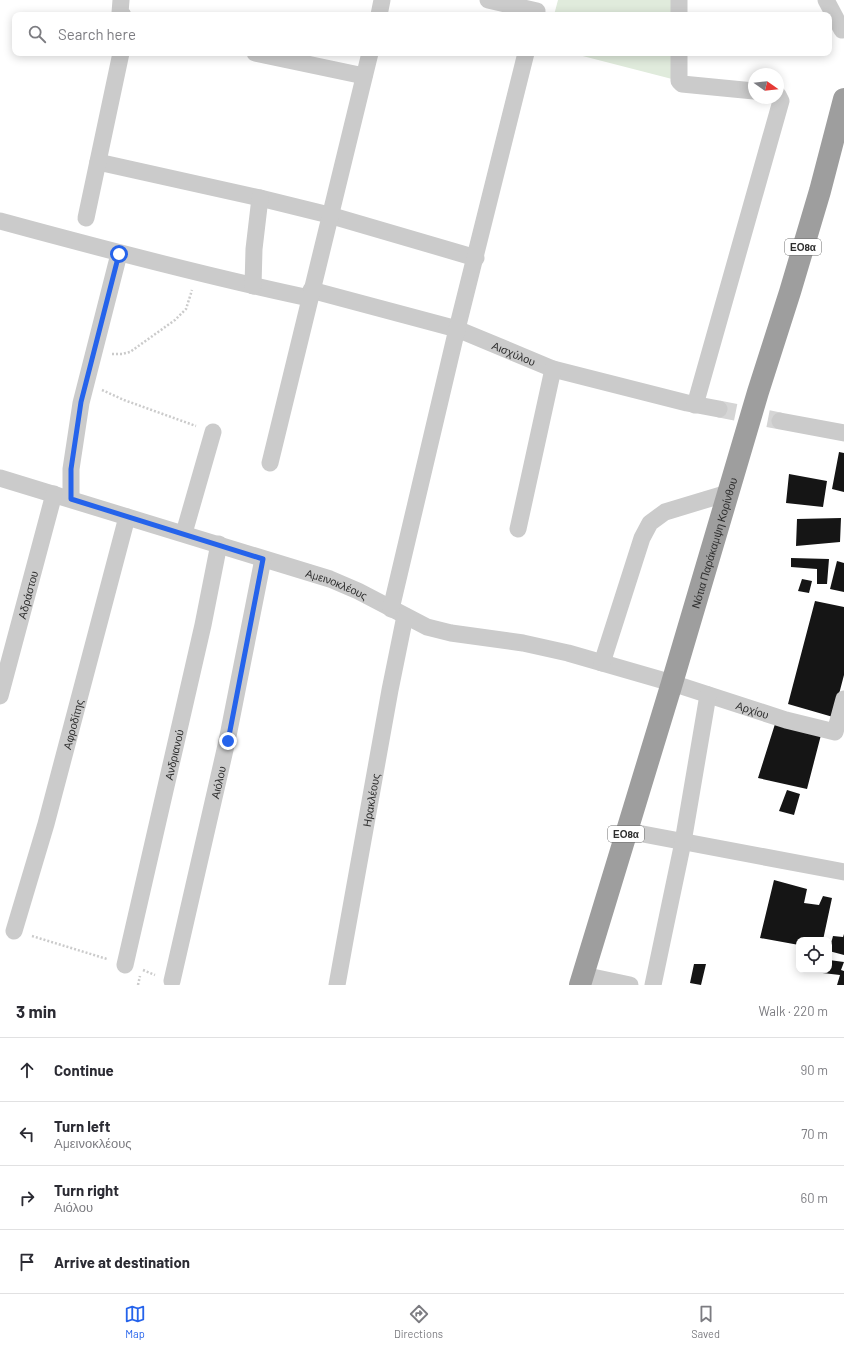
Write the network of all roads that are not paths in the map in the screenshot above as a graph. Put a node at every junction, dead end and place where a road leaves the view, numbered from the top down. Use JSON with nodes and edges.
{"nodes":[{"id":1,"x":121,"y":0,"type":"edge"},
{"id":2,"x":382,"y":0,"type":"edge"},
{"id":3,"x":488,"y":0,"type":"edge"},
{"id":4,"x":678,"y":0,"type":"edge"},
{"id":5,"x":826,"y":0,"type":"edge"},
{"id":6,"x":537,"y":8,"type":"edge"},
{"id":7,"x":120,"y":12,"type":"edge"},
{"id":8,"x":380,"y":12,"type":"edge"},
{"id":9,"x":679,"y":12,"type":"edge"},
{"id":10,"x":842,"y":30,"type":"dead end"},
{"id":11,"x":120,"y":56,"type":"edge"},
{"id":12,"x":269,"y":56,"type":"edge"},
{"id":13,"x":369,"y":56,"type":"edge"},
{"id":14,"x":525,"y":56,"type":"edge"},
{"id":15,"x":679,"y":56,"type":"edge"},
{"id":16,"x":364,"y":76,"type":"junction"},
{"id":17,"x":748,"y":90,"type":"edge"},
{"id":18,"x":844,"y":100,"type":"edge"},
{"id":19,"x":780,"y":104,"type":"edge"},
{"id":20,"x":98,"y":162,"type":"junction"},
{"id":21,"x":260,"y":198,"type":"junction"},
{"id":22,"x":329,"y":215,"type":"junction"},
{"id":23,"x":86,"y":218,"type":"dead end"},
{"id":24,"x":0,"y":221,"type":"edge"},
{"id":25,"x":119,"y":254,"type":"junction"},
{"id":26,"x":476,"y":258,"type":"junction"},
{"id":27,"x":253,"y":286,"type":"junction"},
{"id":28,"x":310,"y":294,"type":"junction"},
{"id":29,"x":457,"y":329,"type":"junction"},
{"id":30,"x":553,"y":369,"type":"junction"},
{"id":31,"x":695,"y":404,"type":"junction"},
{"id":32,"x":719,"y":409,"type":"tunnel mouth"},
{"id":33,"x":780,"y":421,"type":"tunnel mouth"},
{"id":34,"x":213,"y":432,"type":"road end"},
{"id":35,"x":844,"y":433,"type":"edge"},
{"id":36,"x":270,"y":463,"type":"dead end"},
{"id":37,"x":0,"y":478,"type":"edge"},
{"id":38,"x":728,"y":493,"type":"junction"},
{"id":39,"x":54,"y":494,"type":"junction"},
{"id":40,"x":71,"y":499,"type":"junction"},
{"id":41,"x":127,"y":517,"type":"junction"},
{"id":42,"x":518,"y":529,"type":"dead end"},
{"id":43,"x":184,"y":534,"type":"junction"},
{"id":44,"x":219,"y":544,"type":"junction"},
{"id":45,"x":263,"y":559,"type":"junction"},
{"id":46,"x":398,"y":612,"type":"junction"},
{"id":47,"x":602,"y":663,"type":"junction"},
{"id":48,"x":672,"y":683,"type":"junction"},
{"id":49,"x":708,"y":695,"type":"junction"},
{"id":50,"x":0,"y":696,"type":"edge"},
{"id":51,"x":844,"y":698,"type":"edge"},
{"id":52,"x":627,"y":831,"type":"junction"},
{"id":53,"x":683,"y":842,"type":"junction"},
{"id":54,"x":844,"y":872,"type":"edge"},
{"id":55,"x":14,"y":931,"type":"road end"},
{"id":56,"x":125,"y":964,"type":"road end"},
{"id":57,"x":582,"y":980,"type":"edge"},
{"id":58,"x":172,"y":981,"type":"road end"},
{"id":59,"x":337,"y":985,"type":"edge"},
{"id":60,"x":630,"y":985,"type":"edge"},
{"id":61,"x":653,"y":985,"type":"edge"}],
"edges":[{"from":1,"to":7,"type":"street"},
{"from":2,"to":8,"type":"street"},
{"from":3,"to":6,"type":"street"},
{"from":4,"to":9,"type":"street"},
{"from":5,"to":10,"type":"street"},
{"from":11,"to":20,"type":"street"},
{"from":12,"to":16,"type":"street"},
{"from":13,"to":16,"type":"street"},
{"from":14,"to":26,"type":"street","name":"Ηρακλέους"},
{"from":15,"to":17,"type":"street"},
{"from":16,"to":22,"type":"street"},
{"from":18,"to":38,"type":"highway","name":"Νότια Παράκαμψη Κορίνθου","number":"ΕΟ8α"},
{"from":19,"to":31,"type":"street"},
{"from":20,"to":21,"type":"street"},
{"from":20,"to":23,"type":"street"},
{"from":21,"to":22,"type":"street"},
{"from":21,"to":27,"type":"street"},
{"from":22,"to":26,"type":"street"},
{"from":22,"to":28,"type":"street"},
{"from":24,"to":25,"type":"street","name":"Αισχύλου"},
{"from":25,"to":27,"type":"street","name":"Αισχύλου"},
{"from":25,"to":40,"type":"street"},
{"from":26,"to":29,"type":"street","name":"Ηρακλέους"},
{"from":27,"to":28,"type":"street","name":"Αισχύλου"},
{"from":28,"to":29,"type":"street","name":"Αισχύλου"},
{"from":28,"to":36,"type":"street"},
{"from":29,"to":30,"type":"street","name":"Αισχύλου"},
{"from":29,"to":46,"type":"street","name":"Ηρακλέους"},
{"from":30,"to":31,"type":"street","name":"Αισχύλου"},
{"from":30,"to":42,"type":"street"},
{"from":31,"to":32,"type":"street","name":"Αισχύλου"},
{"from":33,"to":35,"type":"street"},
{"from":34,"to":43,"type":"street"},
{"from":37,"to":39,"type":"street","name":"Αμεινοκλέους"},
{"from":38,"to":47,"type":"street"},
{"from":38,"to":48,"type":"highway","name":"Νότια Παράκαμψη Κορίνθου","number":"ΕΟ8α"},
{"from":39,"to":40,"type":"street","name":"Αμεινοκλέους"},
{"from":39,"to":50,"type":"street","name":"Αδράστου"},
{"from":40,"to":41,"type":"street","name":"Αμεινοκλέους"},
{"from":41,"to":43,"type":"street","name":"Αμεινοκλέους"},
{"from":41,"to":55,"type":"street","name":"Αφροδίτης"},
{"from":43,"to":44,"type":"street","name":"Αμεινοκλέους"},
{"from":44,"to":45,"type":"street","name":"Αμεινοκλέους"},
{"from":44,"to":56,"type":"street","name":"Ανδριανού"},
{"from":45,"to":46,"type":"street","name":"Αμεινοκλέους"},
{"from":45,"to":58,"type":"street","name":"Αιόλου"},
{"from":46,"to":47,"type":"street","name":"Αμεινοκλέους"},
{"from":46,"to":59,"type":"street","name":"Ηρακλέους"},
{"from":47,"to":48,"type":"street","name":"Αμεινοκλέους"},
{"from":48,"to":49,"type":"street","name":"Αρχίου"},
{"from":48,"to":52,"type":"highway","name":"Νότια Παράκαμψη Κορίνθου","number":"ΕΟ8α"},
{"from":49,"to":51,"type":"street","name":"Αρχίου"},
{"from":49,"to":53,"type":"street"},
{"from":52,"to":53,"type":"street"},
{"from":52,"to":57,"type":"highway","name":"Νότια Παράκαμψη Κορίνθου","number":"ΕΟ8α"},
{"from":53,"to":54,"type":"street"},
{"from":53,"to":61,"type":"street"},
{"from":57,"to":60,"type":"street"}]}
